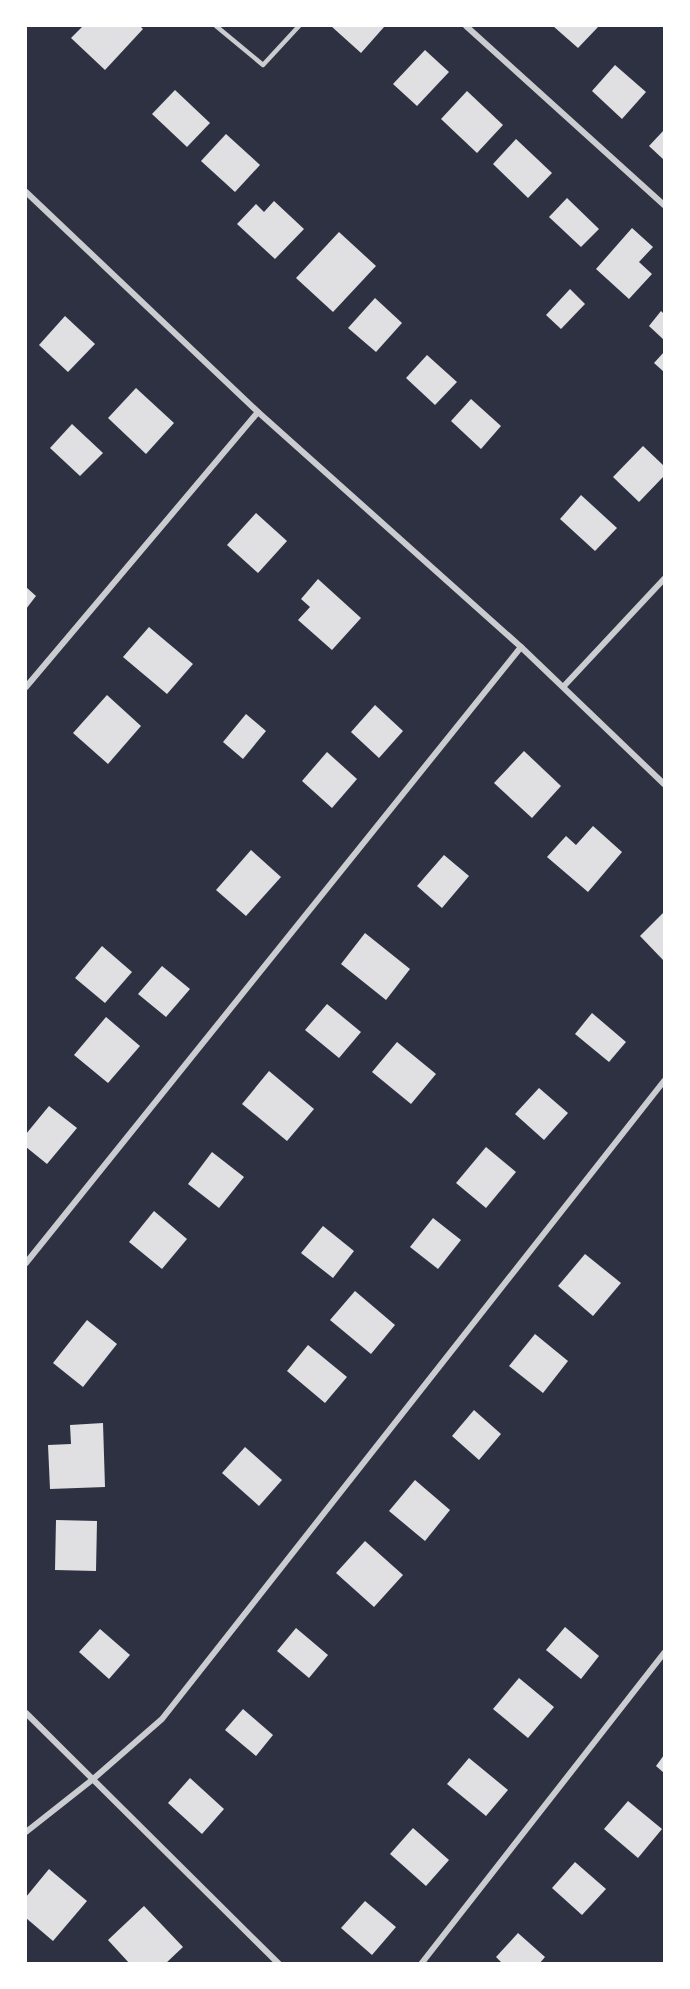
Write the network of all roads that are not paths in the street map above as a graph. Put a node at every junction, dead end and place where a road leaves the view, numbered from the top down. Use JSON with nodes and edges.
{"nodes":[{"id":1,"x":216,"y":26,"type":"edge"},
{"id":2,"x":299,"y":26,"type":"edge"},
{"id":3,"x":466,"y":26,"type":"edge"},
{"id":4,"x":26,"y":192,"type":"edge"},
{"id":5,"x":664,"y":206,"type":"edge"},
{"id":6,"x":258,"y":412,"type":"junction"},
{"id":7,"x":664,"y":579,"type":"edge"},
{"id":8,"x":521,"y":646,"type":"junction"},
{"id":9,"x":564,"y":686,"type":"junction"},
{"id":10,"x":26,"y":687,"type":"edge"},
{"id":11,"x":664,"y":784,"type":"edge"},
{"id":12,"x":664,"y":1081,"type":"edge"},
{"id":13,"x":26,"y":1263,"type":"edge"},
{"id":14,"x":664,"y":1653,"type":"edge"},
{"id":15,"x":26,"y":1713,"type":"edge"},
{"id":16,"x":92,"y":1780,"type":"junction"},
{"id":17,"x":26,"y":1832,"type":"edge"},
{"id":18,"x":279,"y":1964,"type":"edge"},
{"id":19,"x":422,"y":1964,"type":"edge"}],
"edges":[{"from":1,"to":2,"type":"lane"},
{"from":3,"to":5,"type":"street"},
{"from":4,"to":6,"type":"street"},
{"from":6,"to":8,"type":"street"},
{"from":6,"to":10,"type":"street"},
{"from":7,"to":9,"type":"street"},
{"from":8,"to":9,"type":"street"},
{"from":8,"to":13,"type":"street"},
{"from":9,"to":11,"type":"street"},
{"from":12,"to":16,"type":"street"},
{"from":14,"to":19,"type":"street"},
{"from":15,"to":16,"type":"street"},
{"from":16,"to":17,"type":"street"},
{"from":16,"to":18,"type":"street"}]}
